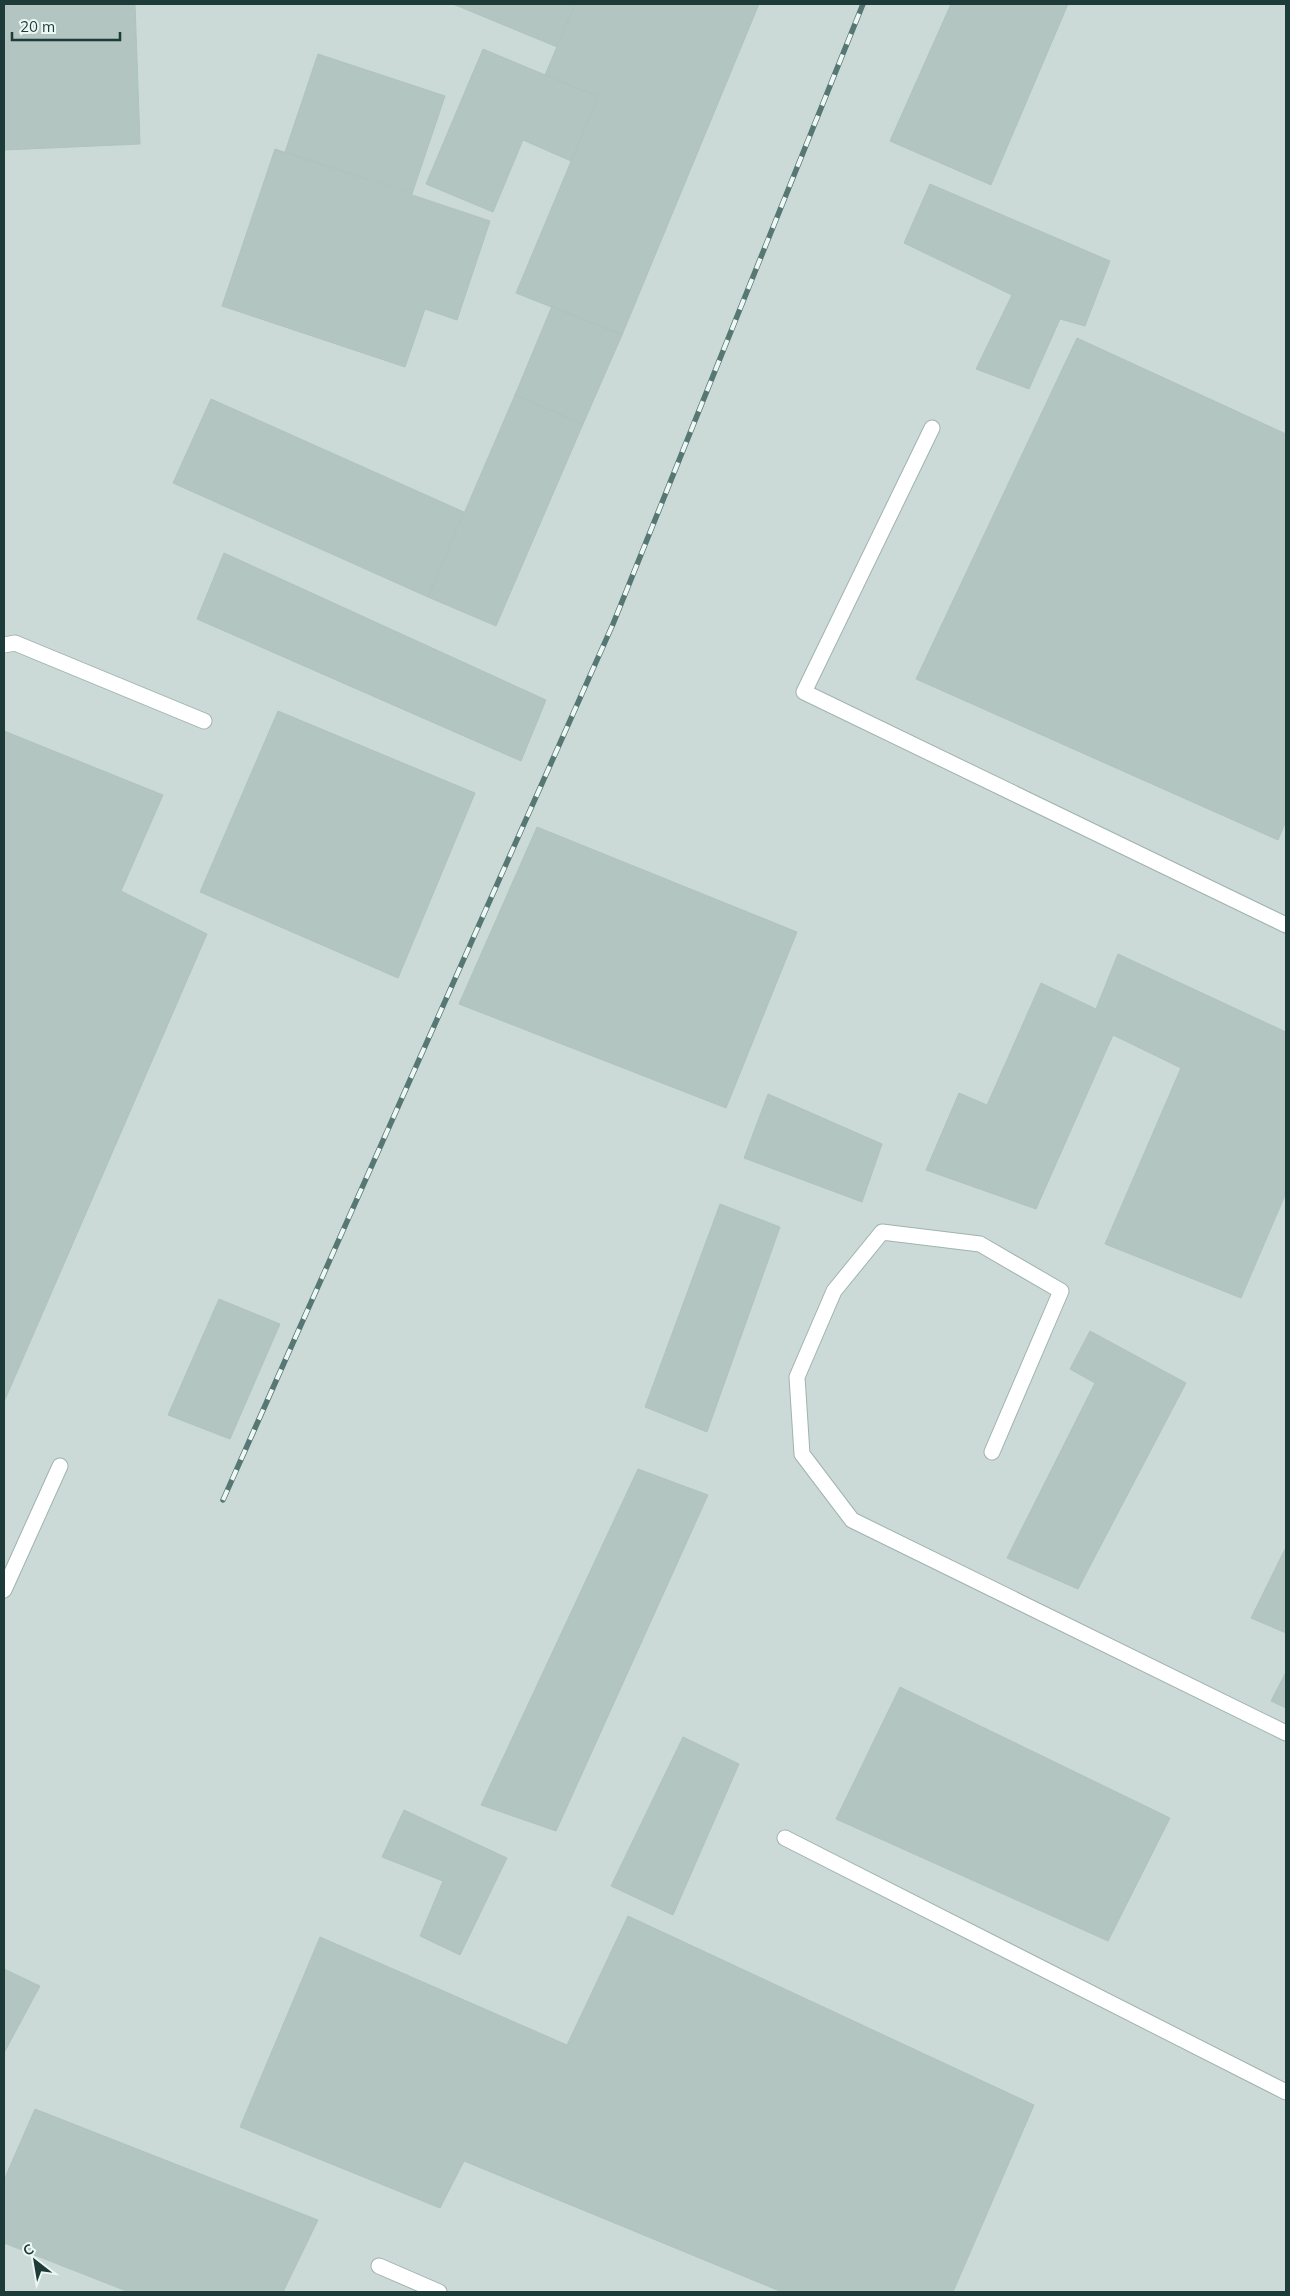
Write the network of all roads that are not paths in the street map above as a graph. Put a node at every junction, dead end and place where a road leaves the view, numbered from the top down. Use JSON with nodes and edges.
{"nodes":[{"id":1,"x":932,"y":428,"type":"dead end"},
{"id":2,"x":4,"y":645,"type":"edge"},
{"id":3,"x":204,"y":721,"type":"dead end"},
{"id":4,"x":1286,"y":924,"type":"edge"},
{"id":5,"x":992,"y":1452,"type":"dead end"},
{"id":6,"x":60,"y":1466,"type":"dead end"},
{"id":7,"x":4,"y":1590,"type":"edge"},
{"id":8,"x":1286,"y":1733,"type":"edge"},
{"id":9,"x":786,"y":1838,"type":"dead end"},
{"id":10,"x":1286,"y":2092,"type":"edge"},
{"id":11,"x":379,"y":2266,"type":"dead end"},
{"id":12,"x":439,"y":2292,"type":"edge"}],
"edges":[{"from":1,"to":4,"type":"lane"},
{"from":2,"to":3,"type":"lane"},
{"from":5,"to":8,"type":"lane"},
{"from":6,"to":7,"type":"lane"},
{"from":9,"to":10,"type":"lane"},
{"from":11,"to":12,"type":"lane"}]}
